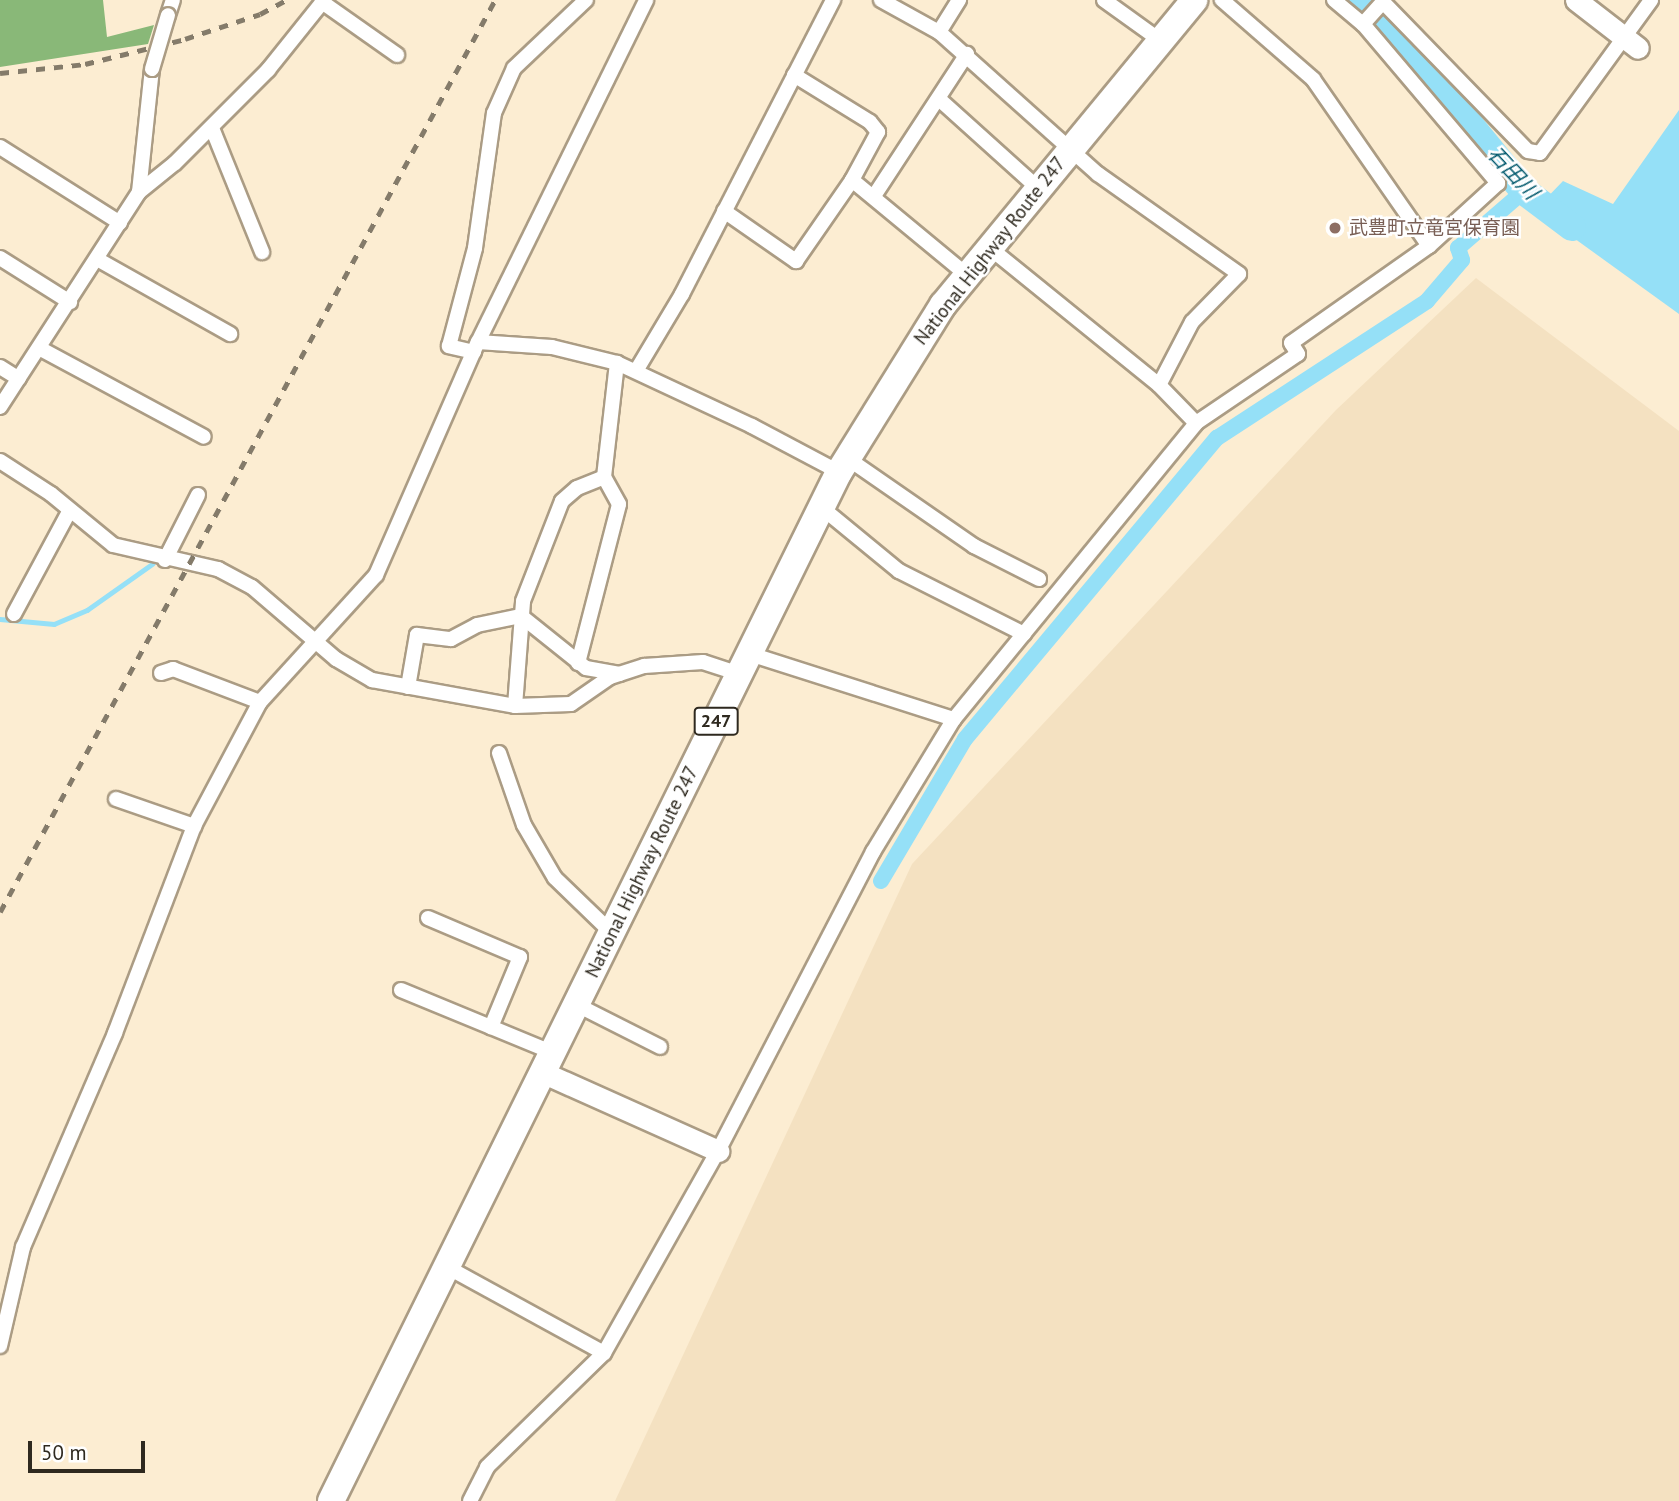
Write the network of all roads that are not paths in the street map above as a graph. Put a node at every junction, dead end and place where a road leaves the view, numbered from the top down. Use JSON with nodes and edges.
{"nodes":[{"id":1,"x":173,"y":0,"type":"edge"},
{"id":2,"x":586,"y":0,"type":"edge"},
{"id":3,"x":646,"y":0,"type":"edge"},
{"id":4,"x":833,"y":0,"type":"edge"},
{"id":5,"x":881,"y":0,"type":"edge"},
{"id":6,"x":959,"y":0,"type":"edge"},
{"id":7,"x":1104,"y":0,"type":"edge"},
{"id":8,"x":1194,"y":0,"type":"edge"},
{"id":9,"x":1222,"y":0,"type":"edge"},
{"id":10,"x":1334,"y":0,"type":"edge"},
{"id":11,"x":1576,"y":0,"type":"edge"},
{"id":12,"x":1651,"y":0,"type":"edge"},
{"id":13,"x":323,"y":1,"type":"edge"},
{"id":14,"x":1381,"y":1,"type":"edge"},
{"id":15,"x":570,"y":5,"type":"edge"},
{"id":16,"x":1363,"y":24,"type":"junction"},
{"id":17,"x":939,"y":32,"type":"junction"},
{"id":18,"x":1161,"y":41,"type":"junction"},
{"id":19,"x":1631,"y":43,"type":"junction"},
{"id":20,"x":967,"y":54,"type":"junction"},
{"id":21,"x":397,"y":55,"type":"dead end"},
{"id":22,"x":794,"y":75,"type":"junction"},
{"id":23,"x":939,"y":99,"type":"junction"},
{"id":24,"x":212,"y":128,"type":"junction"},
{"id":25,"x":0,"y":146,"type":"edge"},
{"id":26,"x":1070,"y":151,"type":"junction"},
{"id":27,"x":852,"y":180,"type":"junction"},
{"id":28,"x":1038,"y":188,"type":"junction"},
{"id":29,"x":139,"y":192,"type":"junction"},
{"id":30,"x":874,"y":196,"type":"junction"},
{"id":31,"x":724,"y":211,"type":"junction"},
{"id":32,"x":120,"y":223,"type":"junction"},
{"id":33,"x":1429,"y":246,"type":"junction"},
{"id":34,"x":990,"y":248,"type":"junction"},
{"id":35,"x":262,"y":252,"type":"dead end"},
{"id":36,"x":0,"y":258,"type":"edge"},
{"id":37,"x":97,"y":259,"type":"junction"},
{"id":38,"x":967,"y":275,"type":"junction"},
{"id":39,"x":70,"y":302,"type":"junction"},
{"id":40,"x":230,"y":334,"type":"dead end"},
{"id":41,"x":476,"y":347,"type":"junction"},
{"id":42,"x":39,"y":348,"type":"junction"},
{"id":43,"x":617,"y":363,"type":"junction"},
{"id":44,"x":0,"y":367,"type":"edge"},
{"id":45,"x":636,"y":372,"type":"junction"},
{"id":46,"x":19,"y":379,"type":"junction"},
{"id":47,"x":1159,"y":385,"type":"junction"},
{"id":48,"x":0,"y":407,"type":"edge"},
{"id":49,"x":1196,"y":423,"type":"junction"},
{"id":50,"x":204,"y":438,"type":"dead end"},
{"id":51,"x":0,"y":461,"type":"edge"},
{"id":52,"x":843,"y":465,"type":"junction"},
{"id":53,"x":604,"y":477,"type":"junction"},
{"id":54,"x":198,"y":495,"type":"dead end"},
{"id":55,"x":821,"y":507,"type":"junction"},
{"id":56,"x":70,"y":510,"type":"junction"},
{"id":57,"x":165,"y":560,"type":"junction"},
{"id":58,"x":1039,"y":579,"type":"dead end"},
{"id":59,"x":14,"y":614,"type":"dead end"},
{"id":60,"x":521,"y":616,"type":"junction"},
{"id":61,"x":1024,"y":634,"type":"junction"},
{"id":62,"x":318,"y":642,"type":"junction"},
{"id":63,"x":578,"y":663,"type":"junction"},
{"id":64,"x":745,"y":664,"type":"junction"},
{"id":65,"x":161,"y":673,"type":"dead end"},
{"id":66,"x":619,"y":674,"type":"junction"},
{"id":67,"x":408,"y":687,"type":"junction"},
{"id":68,"x":260,"y":702,"type":"junction"},
{"id":69,"x":515,"y":706,"type":"junction"},
{"id":70,"x":954,"y":719,"type":"junction"},
{"id":71,"x":499,"y":753,"type":"dead end"},
{"id":72,"x":116,"y":799,"type":"dead end"},
{"id":73,"x":194,"y":826,"type":"junction"},
{"id":74,"x":428,"y":918,"type":"dead end"},
{"id":75,"x":612,"y":933,"type":"junction"},
{"id":76,"x":401,"y":990,"type":"dead end"},
{"id":77,"x":577,"y":1005,"type":"junction"},
{"id":78,"x":491,"y":1027,"type":"junction"},
{"id":79,"x":660,"y":1047,"type":"dead end"},
{"id":80,"x":549,"y":1063,"type":"junction"},
{"id":81,"x":718,"y":1151,"type":"junction"},
{"id":82,"x":447,"y":1267,"type":"junction"},
{"id":83,"x":0,"y":1346,"type":"edge"},
{"id":84,"x":604,"y":1353,"type":"junction"},
{"id":85,"x":331,"y":1501,"type":"edge"},
{"id":86,"x":470,"y":1501,"type":"edge"}],
"edges":[{"from":1,"to":29,"type":"street","bridge":true},
{"from":2,"to":15,"type":"street"},
{"from":3,"to":41,"type":"street"},
{"from":4,"to":22,"type":"street"},
{"from":5,"to":17,"type":"street"},
{"from":6,"to":17,"type":"street"},
{"from":7,"to":18,"type":"street"},
{"from":8,"to":18,"type":"highway","name":"National Highway Route 247","number":"247"},
{"from":9,"to":33,"type":"street"},
{"from":10,"to":16,"type":"street"},
{"from":11,"to":19,"type":"street"},
{"from":12,"to":19,"type":"street"},
{"from":13,"to":21,"type":"street"},
{"from":13,"to":24,"type":"street"},
{"from":14,"to":16,"type":"street"},
{"from":14,"to":19,"type":"street"},
{"from":15,"to":41,"type":"street"},
{"from":16,"to":33,"type":"street"},
{"from":17,"to":20,"type":"street"},
{"from":18,"to":26,"type":"highway","name":"National Highway Route 247","number":"247"},
{"from":20,"to":23,"type":"street"},
{"from":20,"to":26,"type":"street"},
{"from":22,"to":27,"type":"street"},
{"from":22,"to":31,"type":"street"},
{"from":23,"to":28,"type":"street"},
{"from":23,"to":30,"type":"street"},
{"from":24,"to":29,"type":"street"},
{"from":24,"to":35,"type":"street"},
{"from":25,"to":32,"type":"street"},
{"from":26,"to":28,"type":"highway","name":"National Highway Route 247","number":"247"},
{"from":26,"to":47,"type":"street"},
{"from":27,"to":30,"type":"street"},
{"from":27,"to":31,"type":"street"},
{"from":28,"to":34,"type":"highway","name":"National Highway Route 247","number":"247"},
{"from":29,"to":32,"type":"street"},
{"from":30,"to":38,"type":"street"},
{"from":31,"to":45,"type":"street"},
{"from":32,"to":37,"type":"street"},
{"from":33,"to":49,"type":"street"},
{"from":34,"to":38,"type":"highway","name":"National Highway Route 247","number":"247"},
{"from":34,"to":47,"type":"street"},
{"from":36,"to":39,"type":"street"},
{"from":37,"to":39,"type":"street"},
{"from":37,"to":40,"type":"street"},
{"from":38,"to":52,"type":"highway","name":"National Highway Route 247","number":"247"},
{"from":39,"to":42,"type":"street"},
{"from":41,"to":43,"type":"street"},
{"from":41,"to":62,"type":"street"},
{"from":42,"to":46,"type":"street"},
{"from":42,"to":50,"type":"street"},
{"from":43,"to":45,"type":"street"},
{"from":43,"to":53,"type":"street"},
{"from":44,"to":46,"type":"street"},
{"from":45,"to":52,"type":"street"},
{"from":46,"to":48,"type":"street"},
{"from":47,"to":49,"type":"street"},
{"from":49,"to":61,"type":"street"},
{"from":51,"to":56,"type":"street"},
{"from":52,"to":55,"type":"highway","name":"National Highway Route 247","number":"247"},
{"from":52,"to":58,"type":"street"},
{"from":53,"to":60,"type":"street"},
{"from":53,"to":63,"type":"street"},
{"from":54,"to":57,"type":"street"},
{"from":55,"to":61,"type":"street"},
{"from":55,"to":64,"type":"highway","name":"National Highway Route 247","number":"247"},
{"from":56,"to":57,"type":"street"},
{"from":56,"to":59,"type":"street"},
{"from":57,"to":62,"type":"street"},
{"from":60,"to":63,"type":"street"},
{"from":60,"to":67,"type":"street"},
{"from":60,"to":69,"type":"street"},
{"from":61,"to":70,"type":"street"},
{"from":62,"to":67,"type":"street"},
{"from":62,"to":68,"type":"street"},
{"from":63,"to":66,"type":"street"},
{"from":64,"to":66,"type":"street"},
{"from":64,"to":70,"type":"street"},
{"from":64,"to":75,"type":"highway","name":"National Highway Route 247","number":"247"},
{"from":65,"to":68,"type":"street"},
{"from":66,"to":69,"type":"street"},
{"from":67,"to":69,"type":"street"},
{"from":68,"to":73,"type":"street"},
{"from":70,"to":81,"type":"street"},
{"from":71,"to":75,"type":"street"},
{"from":72,"to":73,"type":"street"},
{"from":73,"to":83,"type":"street"},
{"from":74,"to":78,"type":"street"},
{"from":75,"to":77,"type":"highway","name":"National Highway Route 247","number":"247"},
{"from":76,"to":78,"type":"street"},
{"from":77,"to":79,"type":"street"},
{"from":77,"to":80,"type":"highway","name":"National Highway Route 247","number":"247"},
{"from":78,"to":80,"type":"street"},
{"from":80,"to":81,"type":"street"},
{"from":80,"to":82,"type":"highway","name":"National Highway Route 247","number":"247"},
{"from":81,"to":84,"type":"street"},
{"from":82,"to":84,"type":"street"},
{"from":82,"to":85,"type":"highway","name":"National Highway Route 247","number":"247"},
{"from":84,"to":86,"type":"street"}]}
